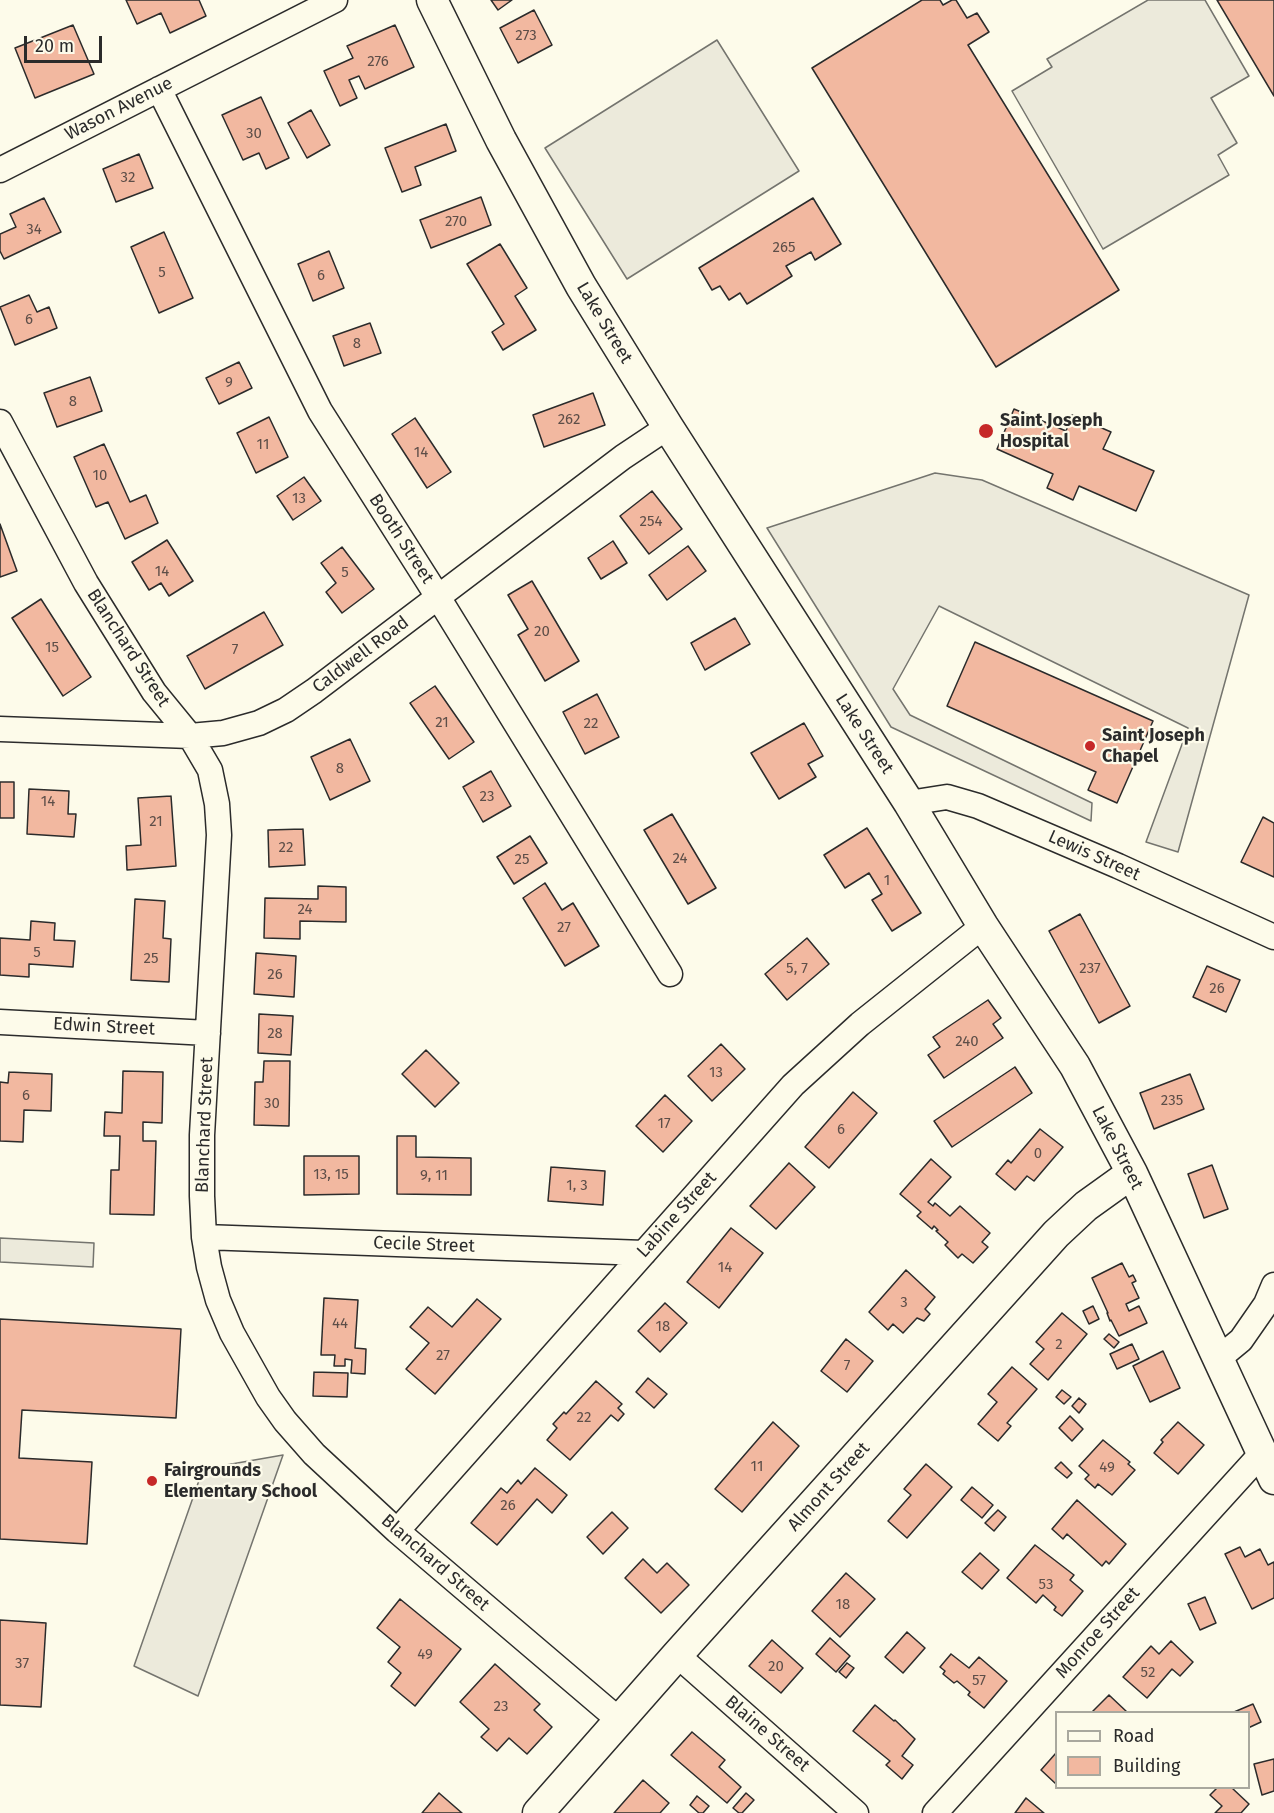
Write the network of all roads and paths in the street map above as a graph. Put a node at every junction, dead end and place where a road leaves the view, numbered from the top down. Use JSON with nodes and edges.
{"nodes":[{"id":1,"x":335,"y":0,"type":"edge"},
{"id":2,"x":432,"y":0,"type":"edge"},
{"id":3,"x":159,"y":89,"type":"junction"},
{"id":4,"x":0,"y":170,"type":"edge"},
{"id":5,"x":0,"y":422,"type":"edge"},
{"id":6,"x":668,"y":427,"type":"junction"},
{"id":7,"x":438,"y":597,"type":"junction"},
{"id":8,"x":0,"y":729,"type":"edge"},
{"id":9,"x":190,"y":736,"type":"junction"},
{"id":10,"x":909,"y":803,"type":"junction"},
{"id":11,"x":983,"y":926,"type":"junction"},
{"id":12,"x":1274,"y":937,"type":"edge"},
{"id":13,"x":670,"y":974,"type":"dead end"},
{"id":14,"x":0,"y":1022,"type":"edge"},
{"id":15,"x":208,"y":1033,"type":"junction"},
{"id":16,"x":1132,"y":1173,"type":"junction"},
{"id":17,"x":204,"y":1237,"type":"junction"},
{"id":18,"x":644,"y":1253,"type":"junction"},
{"id":19,"x":1274,"y":1285,"type":"edge"},
{"id":20,"x":1218,"y":1359,"type":"junction"},
{"id":21,"x":1268,"y":1466,"type":"edge"},
{"id":22,"x":397,"y":1532,"type":"junction"},
{"id":23,"x":677,"y":1655,"type":"junction"},
{"id":24,"x":620,"y":1720,"type":"junction"},
{"id":25,"x":538,"y":1813,"type":"edge"},
{"id":26,"x":856,"y":1813,"type":"edge"},
{"id":27,"x":935,"y":1813,"type":"edge"}],
"edges":[{"from":1,"to":3,"type":"street","name":"Wason Avenue"},
{"from":2,"to":6,"type":"street","name":"Lake Street"},
{"from":3,"to":4,"type":"street","name":"Wason Avenue"},
{"from":3,"to":7,"type":"street","name":"Booth Street"},
{"from":5,"to":9,"type":"street","name":"Blanchard Street"},
{"from":6,"to":7,"type":"street","name":"Caldwell Road"},
{"from":6,"to":10,"type":"street","name":"Lake Street"},
{"from":7,"to":9,"type":"street","name":"Caldwell Road"},
{"from":7,"to":13,"type":"street","name":"Booth Street"},
{"from":8,"to":9,"type":"street","name":"Caldwell Road"},
{"from":9,"to":15,"type":"street","name":"Blanchard Street"},
{"from":10,"to":11,"type":"street","name":"Lake Street"},
{"from":10,"to":12,"type":"street","name":"Lewis Street"},
{"from":11,"to":16,"type":"street","name":"Lake Street"},
{"from":11,"to":18,"type":"street","name":"Labine Street"},
{"from":14,"to":15,"type":"street","name":"Edwin Street"},
{"from":15,"to":17,"type":"street","name":"Blanchard Street"},
{"from":16,"to":20,"type":"street","name":"Lake Street"},
{"from":16,"to":23,"type":"street","name":"Almont Street"},
{"from":17,"to":18,"type":"street","name":"Cecile Street"},
{"from":17,"to":22,"type":"street","name":"Blanchard Street"},
{"from":18,"to":22,"type":"street","name":"Labine Street"},
{"from":19,"to":20,"type":"street"},
{"from":20,"to":21,"type":"street","name":"Lake Street"},
{"from":21,"to":27,"type":"street","name":"Monroe Street"},
{"from":22,"to":24,"type":"street","name":"Blanchard Street"},
{"from":23,"to":24,"type":"street","name":"Almont Street"},
{"from":23,"to":26,"type":"street","name":"Blaine Street"},
{"from":24,"to":25,"type":"street","name":"Almont Street"}]}
